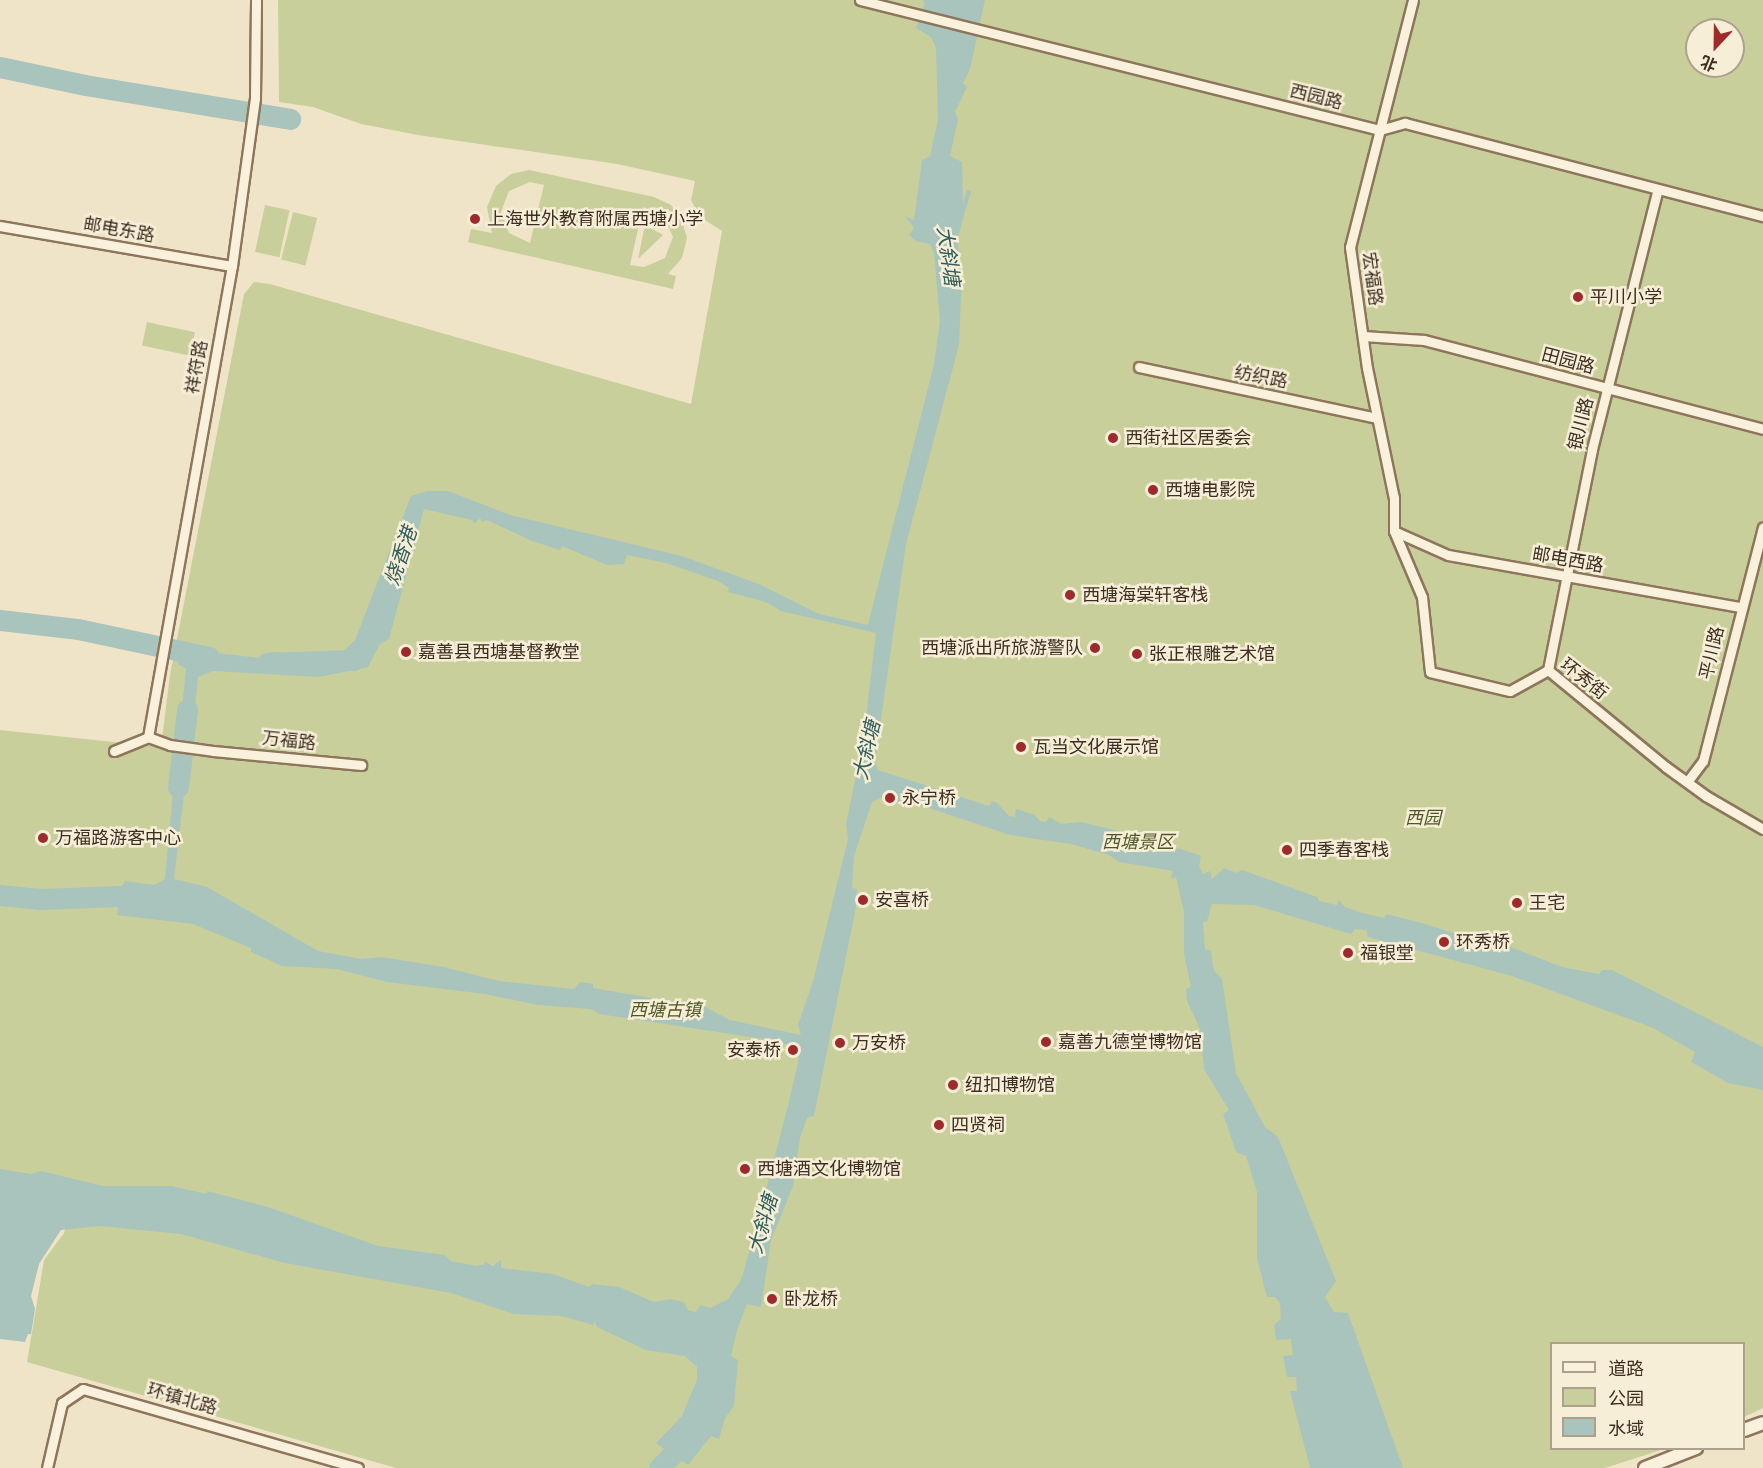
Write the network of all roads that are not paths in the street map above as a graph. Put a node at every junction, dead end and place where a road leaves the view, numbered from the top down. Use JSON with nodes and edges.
{"nodes":[{"id":1,"x":256,"y":0,"type":"edge"},
{"id":2,"x":860,"y":0,"type":"edge"},
{"id":3,"x":1413,"y":0,"type":"edge"},
{"id":4,"x":1380,"y":130,"type":"junction"},
{"id":5,"x":1658,"y":189,"type":"junction"},
{"id":6,"x":1763,"y":216,"type":"edge"},
{"id":7,"x":0,"y":226,"type":"edge"},
{"id":8,"x":232,"y":267,"type":"junction"},
{"id":9,"x":1363,"y":336,"type":"junction"},
{"id":10,"x":1139,"y":367,"type":"dead end"},
{"id":11,"x":1607,"y":388,"type":"junction"},
{"id":12,"x":1377,"y":418,"type":"junction"},
{"id":13,"x":1763,"y":429,"type":"edge"},
{"id":14,"x":1763,"y":528,"type":"edge"},
{"id":15,"x":1394,"y":531,"type":"junction"},
{"id":16,"x":1565,"y":576,"type":"junction"},
{"id":17,"x":1740,"y":607,"type":"junction"},
{"id":18,"x":1548,"y":670,"type":"junction"},
{"id":19,"x":148,"y":737,"type":"junction"},
{"id":20,"x":114,"y":751,"type":"dead end"},
{"id":21,"x":361,"y":765,"type":"dead end"},
{"id":22,"x":1687,"y":782,"type":"junction"},
{"id":23,"x":1763,"y":830,"type":"edge"},
{"id":24,"x":1763,"y":1423,"type":"edge"},
{"id":25,"x":1745,"y":1429,"type":"edge"},
{"id":26,"x":1693,"y":1450,"type":"edge"},
{"id":27,"x":47,"y":1468,"type":"edge"},
{"id":28,"x":358,"y":1468,"type":"edge"},
{"id":29,"x":1645,"y":1468,"type":"edge"}],
"edges":[{"from":1,"to":8,"type":"street","name":"祥符路"},
{"from":2,"to":4,"type":"street","name":"西园路"},
{"from":3,"to":4,"type":"street","name":"宏福路"},
{"from":4,"to":5,"type":"street","name":"西园路"},
{"from":4,"to":9,"type":"street","name":"宏福路"},
{"from":5,"to":6,"type":"street","name":"西园路"},
{"from":5,"to":11,"type":"street","name":"银川路"},
{"from":7,"to":8,"type":"street","name":"邮电东路"},
{"from":8,"to":19,"type":"street","name":"祥符路"},
{"from":9,"to":11,"type":"street","name":"田园路"},
{"from":9,"to":12,"type":"street","name":"宏福路"},
{"from":10,"to":12,"type":"street","name":"纺织路"},
{"from":11,"to":13,"type":"street","name":"田园路"},
{"from":11,"to":16,"type":"street","name":"银川路"},
{"from":12,"to":15,"type":"street","name":"宏福路"},
{"from":14,"to":17,"type":"street","name":"平川路"},
{"from":15,"to":16,"type":"street","name":"邮电西路"},
{"from":15,"to":18,"type":"street","name":"环秀街"},
{"from":16,"to":17,"type":"street","name":"邮电西路"},
{"from":16,"to":18,"type":"street","name":"银川路"},
{"from":17,"to":22,"type":"street","name":"平川路"},
{"from":18,"to":22,"type":"street","name":"环秀街"},
{"from":19,"to":20,"type":"street"},
{"from":19,"to":21,"type":"street","name":"万福路"},
{"from":22,"to":23,"type":"street","name":"环秀街"},
{"from":24,"to":25,"type":"street"},
{"from":26,"to":29,"type":"street"},
{"from":27,"to":28,"type":"street","name":"环镇北路"}]}
